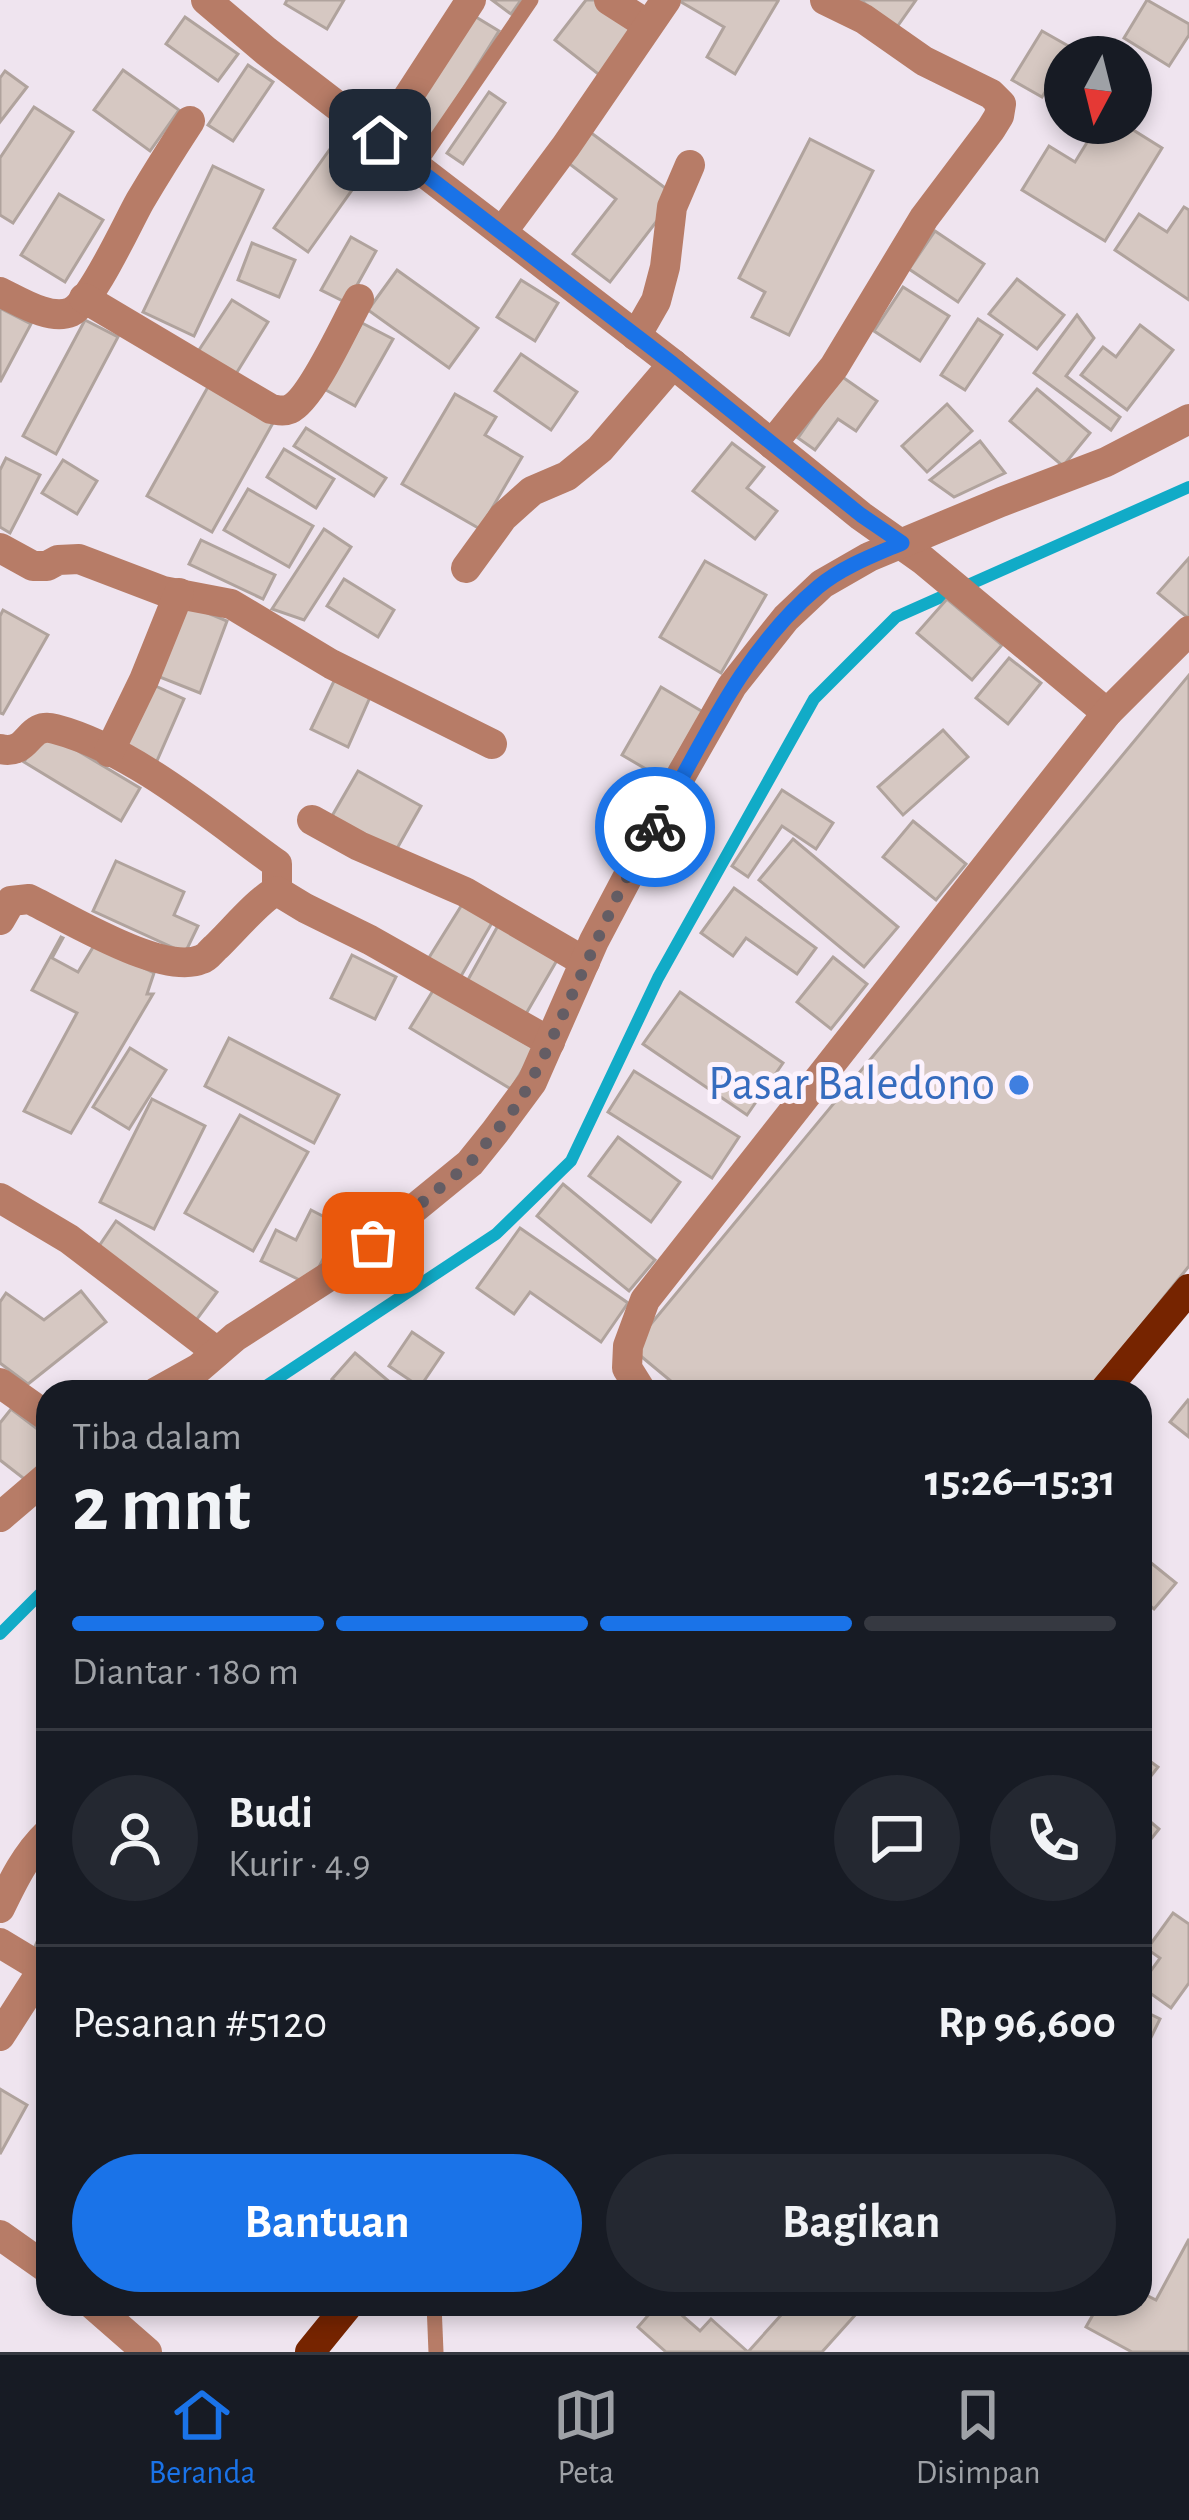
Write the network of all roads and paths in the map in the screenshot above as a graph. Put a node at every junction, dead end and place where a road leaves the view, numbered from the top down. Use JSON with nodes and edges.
{"nodes":[{"id":1,"x":206,"y":0,"type":"edge"},
{"id":2,"x":471,"y":0,"type":"edge"},
{"id":3,"x":531,"y":0,"type":"edge"},
{"id":4,"x":609,"y":0,"type":"edge"},
{"id":5,"x":825,"y":0,"type":"edge"},
{"id":6,"x":657,"y":12,"type":"edge"},
{"id":7,"x":190,"y":121,"type":"dead end"},
{"id":8,"x":380,"y":140,"type":"junction"},
{"id":9,"x":690,"y":165,"type":"dead end"},
{"id":10,"x":416,"y":167,"type":"junction"},
{"id":11,"x":502,"y":232,"type":"junction"},
{"id":12,"x":0,"y":292,"type":"edge"},
{"id":13,"x":84,"y":298,"type":"junction"},
{"id":14,"x":359,"y":298,"type":"dead end"},
{"id":15,"x":636,"y":337,"type":"junction"},
{"id":16,"x":673,"y":364,"type":"junction"},
{"id":17,"x":1189,"y":419,"type":"edge"},
{"id":18,"x":772,"y":444,"type":"junction"},
{"id":19,"x":0,"y":548,"type":"edge"},
{"id":20,"x":912,"y":552,"type":"junction"},
{"id":21,"x":466,"y":568,"type":"dead end"},
{"id":22,"x":179,"y":593,"type":"junction"},
{"id":23,"x":1189,"y":631,"type":"edge"},
{"id":24,"x":1107,"y":712,"type":"junction"},
{"id":25,"x":492,"y":744,"type":"dead end"},
{"id":26,"x":0,"y":749,"type":"edge"},
{"id":27,"x":109,"y":752,"type":"junction"},
{"id":28,"x":312,"y":820,"type":"dead end"},
{"id":29,"x":278,"y":891,"type":"junction"},
{"id":30,"x":0,"y":920,"type":"edge"},
{"id":31,"x":585,"y":962,"type":"junction"},
{"id":32,"x":550,"y":1042,"type":"junction"},
{"id":33,"x":0,"y":1198,"type":"edge"},
{"id":34,"x":1189,"y":1288,"type":"edge"},
{"id":35,"x":217,"y":1352,"type":"junction"},
{"id":36,"x":178,"y":1380,"type":"edge"},
{"id":37,"x":635,"y":1380,"type":"edge"},
{"id":38,"x":1113,"y":1380,"type":"edge"},
{"id":39,"x":0,"y":1383,"type":"edge"},
{"id":40,"x":36,"y":1409,"type":"edge"},
{"id":41,"x":36,"y":1487,"type":"edge"},
{"id":42,"x":0,"y":1517,"type":"edge"},
{"id":43,"x":36,"y":1844,"type":"edge"},
{"id":44,"x":0,"y":1908,"type":"edge"},
{"id":45,"x":0,"y":1943,"type":"edge"},
{"id":46,"x":36,"y":1965,"type":"edge"},
{"id":47,"x":36,"y":1984,"type":"edge"},
{"id":48,"x":0,"y":2036,"type":"edge"},
{"id":49,"x":0,"y":2235,"type":"edge"},
{"id":50,"x":36,"y":2261,"type":"edge"},
{"id":51,"x":106,"y":2316,"type":"edge"},
{"id":52,"x":340,"y":2316,"type":"edge"},
{"id":53,"x":434,"y":2316,"type":"edge"},
{"id":54,"x":147,"y":2352,"type":"edge"},
{"id":55,"x":310,"y":2352,"type":"edge"},
{"id":56,"x":436,"y":2352,"type":"edge"}],
"edges":[{"from":1,"to":8,"type":"street"},
{"from":2,"to":8,"type":"street"},
{"from":3,"to":10,"type":"lane"},
{"from":4,"to":6,"type":"street"},
{"from":5,"to":18,"type":"street"},
{"from":6,"to":11,"type":"street"},
{"from":7,"to":13,"type":"street"},
{"from":8,"to":10,"type":"street"},
{"from":9,"to":15,"type":"street"},
{"from":10,"to":11,"type":"street"},
{"from":11,"to":15,"type":"street"},
{"from":12,"to":13,"type":"street"},
{"from":13,"to":14,"type":"street"},
{"from":15,"to":16,"type":"street"},
{"from":16,"to":18,"type":"street"},
{"from":16,"to":21,"type":"street"},
{"from":17,"to":20,"type":"street"},
{"from":18,"to":20,"type":"street"},
{"from":19,"to":22,"type":"street"},
{"from":20,"to":24,"type":"street"},
{"from":20,"to":31,"type":"street"},
{"from":22,"to":25,"type":"street"},
{"from":22,"to":27,"type":"street"},
{"from":23,"to":24,"type":"street"},
{"from":24,"to":37,"type":"street"},
{"from":26,"to":27,"type":"street"},
{"from":27,"to":29,"type":"street"},
{"from":28,"to":31,"type":"street"},
{"from":29,"to":30,"type":"street"},
{"from":29,"to":32,"type":"street"},
{"from":31,"to":32,"type":"street"},
{"from":32,"to":35,"type":"street"},
{"from":33,"to":35,"type":"street"},
{"from":34,"to":38,"type":"main road"},
{"from":35,"to":36,"type":"street"},
{"from":39,"to":40,"type":"street"},
{"from":41,"to":42,"type":"street"},
{"from":43,"to":44,"type":"street"},
{"from":45,"to":46,"type":"street"},
{"from":47,"to":48,"type":"street"},
{"from":49,"to":50,"type":"street"},
{"from":51,"to":54,"type":"street"},
{"from":52,"to":55,"type":"main road"},
{"from":53,"to":56,"type":"lane"}]}
